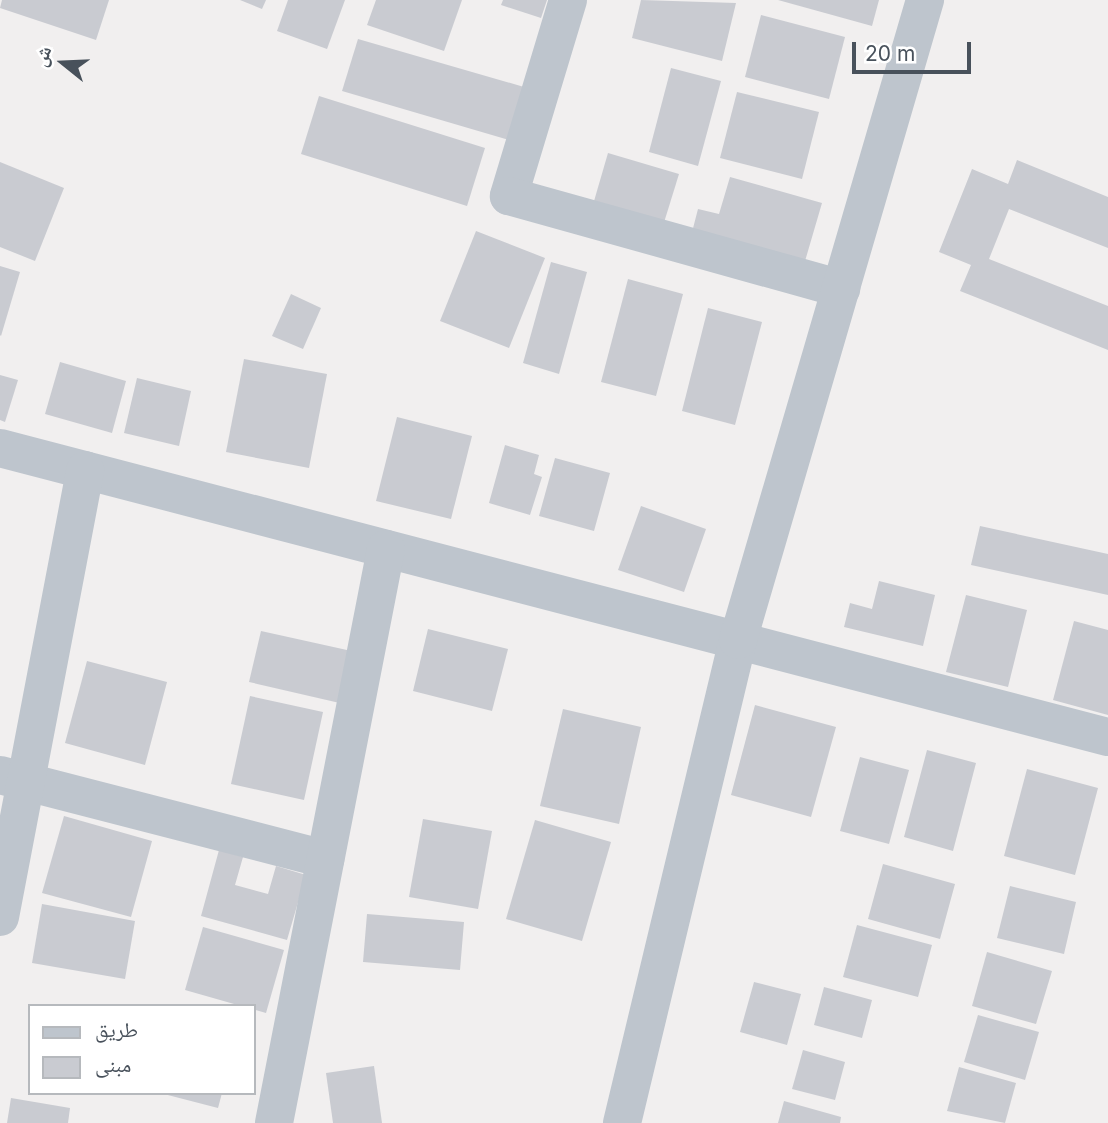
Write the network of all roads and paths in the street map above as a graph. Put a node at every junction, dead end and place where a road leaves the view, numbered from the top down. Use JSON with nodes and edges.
{"nodes":[{"id":1,"x":568,"y":0,"type":"edge"},
{"id":2,"x":925,"y":0,"type":"edge"},
{"id":3,"x":841,"y":289,"type":"junction"},
{"id":4,"x":0,"y":448,"type":"edge"},
{"id":5,"x":85,"y":470,"type":"junction"},
{"id":6,"x":386,"y":549,"type":"junction"},
{"id":7,"x":738,"y":640,"type":"junction"},
{"id":8,"x":1108,"y":737,"type":"edge"},
{"id":9,"x":14,"y":778,"type":"edge"},
{"id":10,"x":325,"y":859,"type":"junction"},
{"id":11,"x":0,"y":917,"type":"edge"},
{"id":12,"x":274,"y":1123,"type":"edge"},
{"id":13,"x":622,"y":1123,"type":"edge"}],
"edges":[{"from":1,"to":3,"type":"street"},
{"from":2,"to":3,"type":"street"},
{"from":3,"to":7,"type":"street"},
{"from":4,"to":5,"type":"street"},
{"from":5,"to":6,"type":"street"},
{"from":5,"to":9,"type":"street"},
{"from":6,"to":7,"type":"street"},
{"from":6,"to":10,"type":"street"},
{"from":7,"to":8,"type":"street"},
{"from":7,"to":13,"type":"street"},
{"from":9,"to":10,"type":"street"},
{"from":9,"to":11,"type":"street"},
{"from":10,"to":12,"type":"street"}]}
